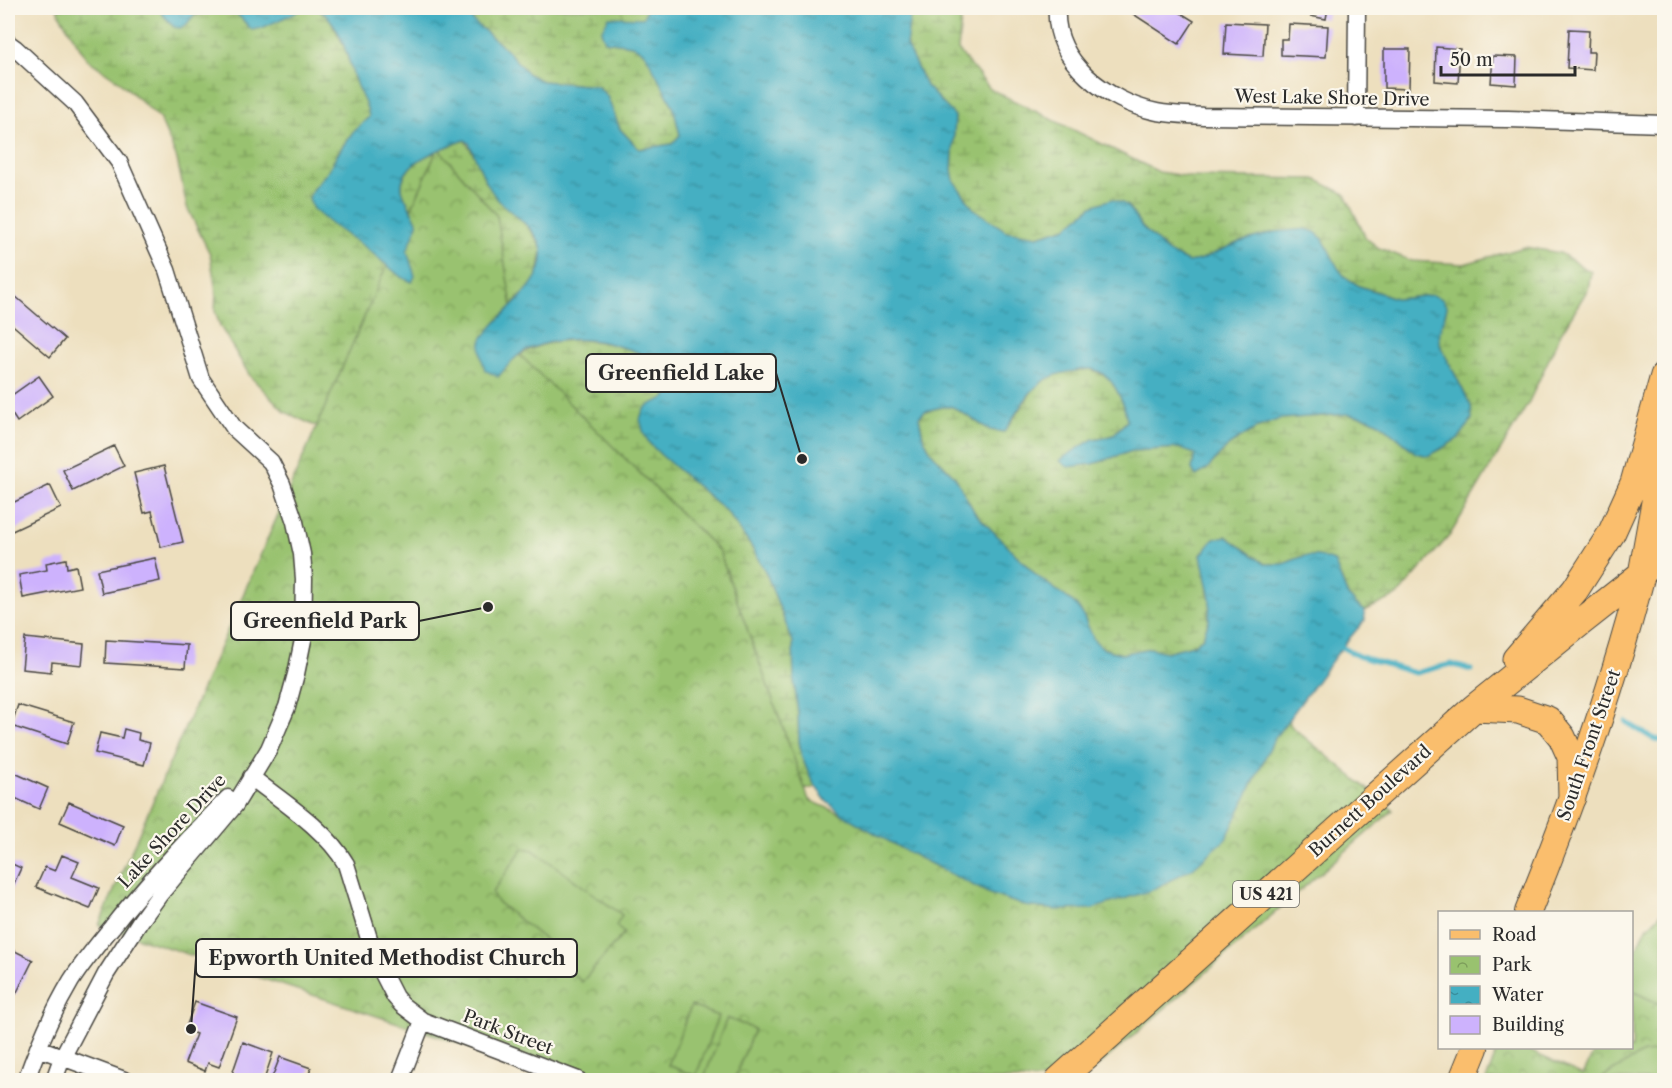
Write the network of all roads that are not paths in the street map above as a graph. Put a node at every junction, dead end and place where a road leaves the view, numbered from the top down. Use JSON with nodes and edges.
{"nodes":[{"id":1,"x":1057,"y":8,"type":"edge"},
{"id":2,"x":1358,"y":8,"type":"edge"},
{"id":3,"x":8,"y":43,"type":"edge"},
{"id":4,"x":1356,"y":118,"type":"junction"},
{"id":5,"x":1665,"y":124,"type":"edge"},
{"id":6,"x":1665,"y":376,"type":"edge"},
{"id":7,"x":1665,"y":409,"type":"edge"},
{"id":8,"x":1665,"y":557,"type":"edge"},
{"id":9,"x":1642,"y":574,"type":"junction"},
{"id":10,"x":1474,"y":708,"type":"junction"},
{"id":11,"x":251,"y":777,"type":"junction"},
{"id":12,"x":1572,"y":797,"type":"junction"},
{"id":13,"x":1528,"y":911,"type":"edge"},
{"id":14,"x":423,"y":1021,"type":"junction"},
{"id":15,"x":38,"y":1048,"type":"junction"},
{"id":16,"x":1474,"y":1049,"type":"edge"},
{"id":17,"x":62,"y":1058,"type":"junction"},
{"id":18,"x":26,"y":1080,"type":"edge"},
{"id":19,"x":54,"y":1080,"type":"edge"},
{"id":20,"x":124,"y":1080,"type":"edge"},
{"id":21,"x":400,"y":1080,"type":"edge"},
{"id":22,"x":578,"y":1080,"type":"edge"},
{"id":23,"x":1059,"y":1080,"type":"edge"},
{"id":24,"x":1462,"y":1080,"type":"edge"}],
"edges":[{"from":1,"to":4,"type":"street","name":"West Lake Shore Drive"},
{"from":2,"to":4,"type":"street"},
{"from":3,"to":11,"type":"street"},
{"from":4,"to":5,"type":"street","name":"West Lake Shore Drive"},
{"from":6,"to":10,"type":"highway"},
{"from":7,"to":9,"type":"highway"},
{"from":8,"to":9,"type":"main road","name":"Burnett Boulevard"},
{"from":9,"to":10,"type":"highway","name":"Burnett Boulevard","number":"US 421"},
{"from":9,"to":12,"type":"main road","name":"South Front Street"},
{"from":10,"to":12,"type":"highway"},
{"from":10,"to":23,"type":"highway","name":"Burnett Boulevard","number":"US 421"},
{"from":11,"to":14,"type":"street","name":"Park Street"},
{"from":11,"to":15,"type":"street","name":"Lake Shore Drive"},
{"from":11,"to":17,"type":"street","name":"Lake Shore Drive"},
{"from":12,"to":13,"type":"main road","name":"South Front Street"},
{"from":14,"to":21,"type":"street"},
{"from":14,"to":22,"type":"street","name":"Park Street"},
{"from":15,"to":17,"type":"street"},
{"from":15,"to":18,"type":"street","name":"Lake Shore Drive"},
{"from":16,"to":24,"type":"main road"},
{"from":17,"to":19,"type":"street","name":"Lake Shore Drive"},
{"from":17,"to":20,"type":"street"}]}
